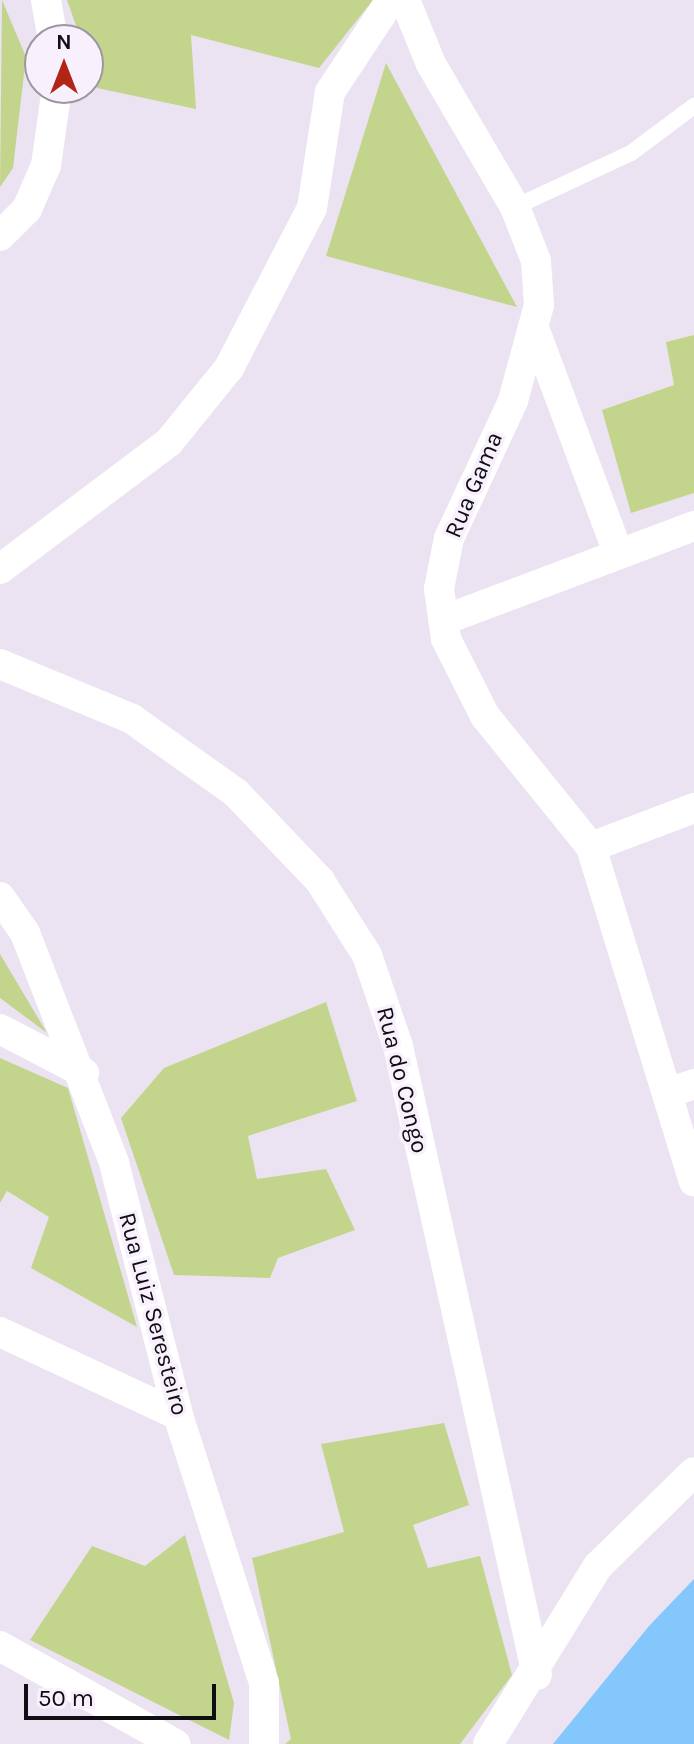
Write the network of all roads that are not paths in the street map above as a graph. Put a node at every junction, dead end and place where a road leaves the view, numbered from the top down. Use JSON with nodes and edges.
{"nodes":[{"id":1,"x":46,"y":0,"type":"edge"},
{"id":2,"x":391,"y":0,"type":"edge"},
{"id":3,"x":405,"y":0,"type":"edge"},
{"id":4,"x":50,"y":24,"type":"edge"},
{"id":5,"x":55,"y":104,"type":"edge"},
{"id":6,"x":694,"y":106,"type":"edge"},
{"id":7,"x":515,"y":207,"type":"junction"},
{"id":8,"x":0,"y":236,"type":"edge"},
{"id":9,"x":534,"y":328,"type":"junction"},
{"id":10,"x":694,"y":526,"type":"edge"},
{"id":11,"x":618,"y":553,"type":"junction"},
{"id":12,"x":0,"y":569,"type":"edge"},
{"id":13,"x":444,"y":620,"type":"junction"},
{"id":14,"x":0,"y":664,"type":"edge"},
{"id":15,"x":694,"y":808,"type":"edge"},
{"id":16,"x":591,"y":847,"type":"junction"},
{"id":17,"x":0,"y":897,"type":"edge"},
{"id":18,"x":0,"y":1029,"type":"edge"},
{"id":19,"x":84,"y":1073,"type":"junction"},
{"id":20,"x":681,"y":1089,"type":"edge"},
{"id":21,"x":694,"y":1182,"type":"edge"},
{"id":22,"x":0,"y":1332,"type":"edge"},
{"id":23,"x":178,"y":1415,"type":"junction"},
{"id":24,"x":694,"y":1472,"type":"edge"},
{"id":25,"x":0,"y":1646,"type":"edge"},
{"id":26,"x":537,"y":1675,"type":"junction"},
{"id":27,"x":175,"y":1744,"type":"edge"},
{"id":28,"x":264,"y":1744,"type":"edge"},
{"id":29,"x":488,"y":1744,"type":"edge"}],
"edges":[{"from":1,"to":4,"type":"street"},
{"from":2,"to":12,"type":"street"},
{"from":3,"to":7,"type":"street","name":"Rua Gama"},
{"from":5,"to":8,"type":"street"},
{"from":6,"to":7,"type":"lane"},
{"from":7,"to":9,"type":"street","name":"Rua Gama"},
{"from":9,"to":11,"type":"street"},
{"from":9,"to":13,"type":"street","name":"Rua Gama"},
{"from":10,"to":11,"type":"street"},
{"from":11,"to":13,"type":"street"},
{"from":13,"to":16,"type":"street","name":"Rua Gama"},
{"from":14,"to":26,"type":"street","name":"Rua do Congo"},
{"from":15,"to":16,"type":"street"},
{"from":16,"to":20,"type":"street","name":"Rua Gama"},
{"from":17,"to":19,"type":"street","name":"Rua Luiz Seresteiro"},
{"from":18,"to":19,"type":"street"},
{"from":19,"to":23,"type":"street","name":"Rua Luiz Seresteiro"},
{"from":20,"to":21,"type":"street","name":"Rua Gama"},
{"from":22,"to":23,"type":"street"},
{"from":23,"to":28,"type":"street","name":"Rua Luiz Seresteiro"},
{"from":24,"to":26,"type":"street"},
{"from":25,"to":27,"type":"street"},
{"from":26,"to":29,"type":"street"}]}
